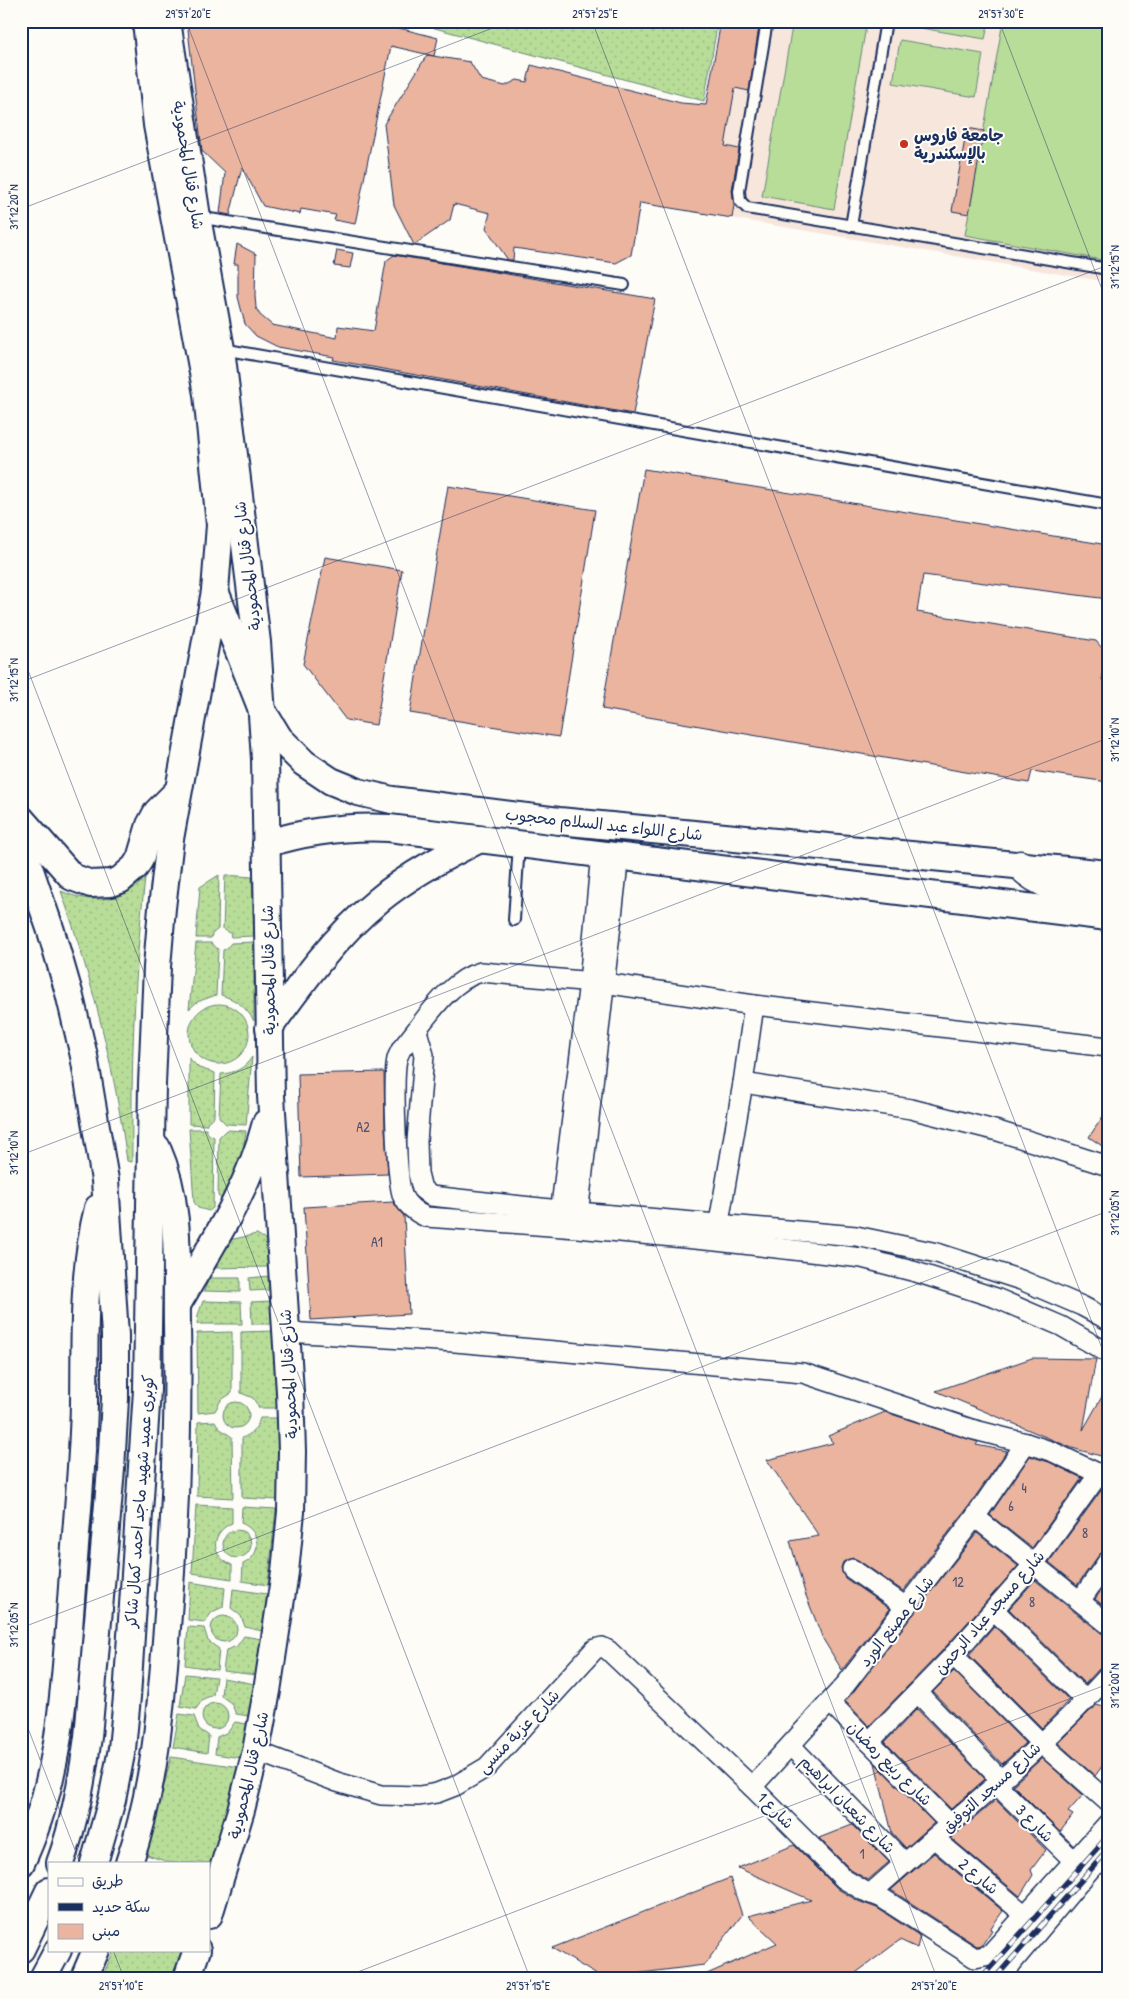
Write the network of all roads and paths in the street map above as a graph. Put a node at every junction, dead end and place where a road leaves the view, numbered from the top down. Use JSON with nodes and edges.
{"nodes":[{"id":1,"x":146,"y":21,"type":"edge"},
{"id":2,"x":167,"y":21,"type":"edge"},
{"id":3,"x":767,"y":21,"type":"edge"},
{"id":4,"x":886,"y":21,"type":"edge"},
{"id":5,"x":196,"y":217,"type":"junction"},
{"id":6,"x":851,"y":226,"type":"junction"},
{"id":7,"x":1108,"y":269,"type":"edge"},
{"id":8,"x":624,"y":285,"type":"dead end"},
{"id":9,"x":222,"y":349,"type":"junction"},
{"id":10,"x":1108,"y":505,"type":"edge"},
{"id":11,"x":214,"y":591,"type":"junction"},
{"id":12,"x":262,"y":710,"type":"junction"},
{"id":13,"x":178,"y":791,"type":"junction"},
{"id":14,"x":21,"y":819,"type":"edge"},
{"id":15,"x":480,"y":839,"type":"junction"},
{"id":16,"x":21,"y":844,"type":"edge"},
{"id":17,"x":266,"y":844,"type":"junction"},
{"id":18,"x":519,"y":844,"type":"junction"},
{"id":19,"x":610,"y":854,"type":"junction"},
{"id":20,"x":1020,"y":865,"type":"junction"},
{"id":21,"x":1108,"y":874,"type":"edge"},
{"id":22,"x":1108,"y":894,"type":"edge"},
{"id":23,"x":1108,"y":917,"type":"edge"},
{"id":24,"x":514,"y":920,"type":"dead end"},
{"id":25,"x":596,"y":982,"type":"junction"},
{"id":26,"x":754,"y":1005,"type":"junction"},
{"id":27,"x":269,"y":1028,"type":"junction"},
{"id":28,"x":417,"y":1031,"type":"junction"},
{"id":29,"x":1108,"y":1047,"type":"edge"},
{"id":30,"x":743,"y":1083,"type":"junction"},
{"id":31,"x":270,"y":1096,"type":"junction"},
{"id":32,"x":152,"y":1136,"type":"junction"},
{"id":33,"x":1108,"y":1166,"type":"edge"},
{"id":34,"x":105,"y":1180,"type":"junction"},
{"id":35,"x":431,"y":1196,"type":"junction"},
{"id":36,"x":426,"y":1218,"type":"junction"},
{"id":37,"x":568,"y":1219,"type":"junction"},
{"id":38,"x":717,"y":1232,"type":"junction"},
{"id":39,"x":177,"y":1306,"type":"junction"},
{"id":40,"x":1108,"y":1320,"type":"edge"},
{"id":41,"x":286,"y":1332,"type":"junction"},
{"id":42,"x":1108,"y":1353,"type":"edge"},
{"id":43,"x":1026,"y":1443,"type":"junction"},
{"id":44,"x":1103,"y":1476,"type":"edge"},
{"id":45,"x":975,"y":1517,"type":"junction"},
{"id":46,"x":1108,"y":1561,"type":"edge"},
{"id":47,"x":1034,"y":1564,"type":"junction"},
{"id":48,"x":852,"y":1569,"type":"dead end"},
{"id":49,"x":1080,"y":1601,"type":"junction"},
{"id":50,"x":906,"y":1607,"type":"junction"},
{"id":51,"x":994,"y":1610,"type":"junction"},
{"id":52,"x":1108,"y":1624,"type":"edge"},
{"id":53,"x":595,"y":1649,"type":"joint"},
{"id":54,"x":953,"y":1655,"type":"junction"},
{"id":55,"x":1100,"y":1690,"type":"edge"},
{"id":56,"x":918,"y":1693,"type":"junction"},
{"id":57,"x":830,"y":1702,"type":"junction"},
{"id":58,"x":869,"y":1742,"type":"junction"},
{"id":59,"x":1041,"y":1743,"type":"junction"},
{"id":60,"x":791,"y":1746,"type":"junction"},
{"id":61,"x":256,"y":1751,"type":"junction"},
{"id":62,"x":998,"y":1782,"type":"junction"},
{"id":63,"x":752,"y":1787,"type":"junction"},
{"id":64,"x":1108,"y":1802,"type":"edge"},
{"id":65,"x":1108,"y":1823,"type":"edge"},
{"id":66,"x":950,"y":1824,"type":"junction"},
{"id":67,"x":934,"y":1838,"type":"junction"},
{"id":68,"x":1074,"y":1861,"type":"junction"},
{"id":69,"x":60,"y":1862,"type":"edge"},
{"id":70,"x":94,"y":1862,"type":"edge"},
{"id":71,"x":129,"y":1862,"type":"edge"},
{"id":72,"x":21,"y":1863,"type":"edge"},
{"id":73,"x":905,"y":1863,"type":"junction"},
{"id":74,"x":1108,"y":1887,"type":"edge"},
{"id":75,"x":48,"y":1893,"type":"edge"},
{"id":76,"x":870,"y":1894,"type":"junction"},
{"id":77,"x":210,"y":1912,"type":"edge"},
{"id":78,"x":1025,"y":1915,"type":"junction"},
{"id":79,"x":1108,"y":1927,"type":"edge"},
{"id":80,"x":21,"y":1949,"type":"edge"},
{"id":81,"x":57,"y":1952,"type":"edge"},
{"id":82,"x":95,"y":1952,"type":"edge"},
{"id":83,"x":195,"y":1952,"type":"edge"},
{"id":84,"x":1108,"y":1967,"type":"edge"},
{"id":85,"x":43,"y":1978,"type":"edge"},
{"id":86,"x":84,"y":1978,"type":"edge"},
{"id":87,"x":187,"y":1978,"type":"edge"},
{"id":88,"x":1032,"y":1978,"type":"edge"},
{"id":89,"x":1067,"y":1978,"type":"edge"},
{"id":90,"x":1098,"y":1978,"type":"edge"}],
"edges":[{"from":1,"to":11,"type":"main road","name":"شارع قنال المحمودية"},
{"from":2,"to":5,"type":"main road","name":"شارع قنال المحمودية"},
{"from":3,"to":6,"type":"lane"},
{"from":4,"to":6,"type":"lane"},
{"from":5,"to":8,"type":"lane"},
{"from":5,"to":9,"type":"main road","name":"شارع قنال المحمودية"},
{"from":6,"to":7,"type":"lane"},
{"from":9,"to":10,"type":"lane"},
{"from":9,"to":12,"type":"main road","name":"شارع قنال المحمودية"},
{"from":11,"to":12,"type":"main road","name":"شارع اللواء عبد السلام محجوب"},
{"from":11,"to":13,"type":"main road","name":"شارع قنال المحمودية"},
{"from":12,"to":17,"type":"main road","name":"شارع قنال المحمودية"},
{"from":12,"to":20,"type":"main road","name":"شارع اللواء عبد السلام محجوب"},
{"from":13,"to":14,"type":"main road"},
{"from":13,"to":32,"type":"main road","name":"كوبرى عميد شهيد ماجد احمد كمال شاكر"},
{"from":15,"to":17,"type":"main road","name":"شارع اللواء عبد السلام محجوب"},
{"from":15,"to":18,"type":"main road","name":"شارع اللواء عبد السلام محجوب"},
{"from":15,"to":27,"type":"main road"},
{"from":16,"to":34,"type":"main road"},
{"from":17,"to":27,"type":"main road","name":"شارع قنال المحمودية"},
{"from":18,"to":19,"type":"main road","name":"شارع اللواء عبد السلام محجوب"},
{"from":18,"to":24,"type":"lane"},
{"from":19,"to":23,"type":"main road","name":"شارع اللواء عبد السلام محجوب"},
{"from":19,"to":25,"type":"street"},
{"from":20,"to":21,"type":"main road","name":"شارع اللواء عبد السلام محجوب"},
{"from":20,"to":22,"type":"highway"},
{"from":25,"to":26,"type":"street"},
{"from":25,"to":28,"type":"street"},
{"from":25,"to":37,"type":"street"},
{"from":26,"to":29,"type":"street"},
{"from":26,"to":30,"type":"street"},
{"from":27,"to":31,"type":"main road","name":"شارع قنال المحمودية"},
{"from":28,"to":35,"type":"street"},
{"from":28,"to":36,"type":"street"},
{"from":30,"to":33,"type":"street"},
{"from":30,"to":38,"type":"street"},
{"from":31,"to":39,"type":"main road"},
{"from":31,"to":41,"type":"main road","name":"شارع قنال المحمودية"},
{"from":32,"to":39,"type":"main road"},
{"from":32,"to":70,"type":"main road","name":"كوبرى عميد شهيد ماجد احمد كمال شاكر"},
{"from":34,"to":69,"type":"main road","name":"كوبرى عميد شهيد ماجد احمد كمال شاكر"},
{"from":34,"to":72,"type":"main road"},
{"from":35,"to":36,"type":"street"},
{"from":35,"to":37,"type":"street"},
{"from":36,"to":37,"type":"street"},
{"from":37,"to":38,"type":"street"},
{"from":38,"to":40,"type":"street"},
{"from":38,"to":42,"type":"street"},
{"from":39,"to":71,"type":"main road"},
{"from":41,"to":43,"type":"street"},
{"from":41,"to":61,"type":"main road","name":"شارع قنال المحمودية"},
{"from":43,"to":44,"type":"street"},
{"from":43,"to":45,"type":"street","name":"شارع مصنع الورد"},
{"from":44,"to":47,"type":"street","name":"شارع مسجد عباد الرحمن"},
{"from":45,"to":47,"type":"street"},
{"from":45,"to":50,"type":"street","name":"شارع مصنع الورد"},
{"from":46,"to":49,"type":"street"},
{"from":47,"to":49,"type":"street"},
{"from":47,"to":51,"type":"street","name":"شارع مسجد عباد الرحمن"},
{"from":48,"to":50,"type":"street"},
{"from":49,"to":52,"type":"street"},
{"from":50,"to":57,"type":"street","name":"شارع مصنع الورد"},
{"from":51,"to":54,"type":"street","name":"شارع مسجد عباد الرحمن"},
{"from":51,"to":55,"type":"street"},
{"from":53,"to":61,"type":"street","name":"شارع عزبة منسى"},
{"from":53,"to":63,"type":"street","name":"شارع 1"},
{"from":54,"to":56,"type":"street","name":"شارع مسجد عباد الرحمن"},
{"from":54,"to":59,"type":"street"},
{"from":55,"to":59,"type":"street","name":"شارع مسجد التوفيق"},
{"from":56,"to":58,"type":"street","name":"شارع مسجد عباد الرحمن"},
{"from":56,"to":62,"type":"street","name":"شارع 3"},
{"from":57,"to":58,"type":"street","name":"شارع ربيع رمضان"},
{"from":57,"to":60,"type":"street","name":"شارع مصنع الورد"},
{"from":58,"to":66,"type":"street","name":"شارع ربيع رمضان"},
{"from":59,"to":62,"type":"street","name":"شارع مسجد التوفيق"},
{"from":59,"to":64,"type":"street"},
{"from":60,"to":63,"type":"street","name":"شارع مصنع الورد"},
{"from":60,"to":73,"type":"street","name":"شارع شعبان ابراهيم"},
{"from":61,"to":77,"type":"main road","name":"شارع قنال المحمودية"},
{"from":62,"to":66,"type":"street","name":"شارع مسجد التوفيق"},
{"from":62,"to":68,"type":"street","name":"شارع 3"},
{"from":63,"to":76,"type":"street","name":"شارع 1"},
{"from":65,"to":68,"type":"street"},
{"from":66,"to":67,"type":"street","name":"شارع مسجد التوفيق"},
{"from":67,"to":73,"type":"street","name":"شارع مسجد التوفيق"},
{"from":67,"to":78,"type":"street","name":"شارع 2"},
{"from":68,"to":78,"type":"street"},
{"from":73,"to":76,"type":"street","name":"شارع مسجد التوفيق"},
{"from":74,"to":88,"type":"highway"},
{"from":75,"to":80,"type":"main road"},
{"from":76,"to":78,"type":"street","name":"شارع 1"},
{"from":79,"to":89,"type":"highway"},
{"from":81,"to":85,"type":"main road"},
{"from":82,"to":86,"type":"main road"},
{"from":83,"to":87,"type":"main road"},
{"from":84,"to":90,"type":"highway"}]}
